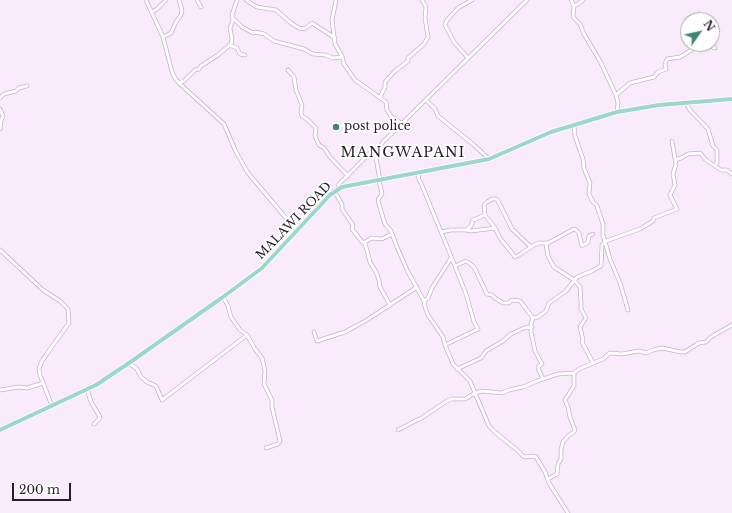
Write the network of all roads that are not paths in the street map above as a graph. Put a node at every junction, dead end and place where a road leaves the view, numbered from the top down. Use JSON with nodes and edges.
{"nodes":[{"id":1,"x":146,"y":0,"type":"edge"},
{"id":2,"x":166,"y":0,"type":"edge"},
{"id":3,"x":179,"y":0,"type":"edge"},
{"id":4,"x":197,"y":0,"type":"edge"},
{"id":5,"x":237,"y":0,"type":"edge"},
{"id":6,"x":246,"y":0,"type":"edge"},
{"id":7,"x":336,"y":0,"type":"edge"},
{"id":8,"x":422,"y":0,"type":"edge"},
{"id":9,"x":472,"y":0,"type":"edge"},
{"id":10,"x":527,"y":0,"type":"edge"},
{"id":11,"x":571,"y":0,"type":"edge"},
{"id":12,"x":583,"y":0,"type":"edge"},
{"id":13,"x":574,"y":6,"type":"junction"},
{"id":14,"x":201,"y":7,"type":"dead end"},
{"id":15,"x":152,"y":12,"type":"junction"},
{"id":16,"x":232,"y":17,"type":"junction"},
{"id":17,"x":164,"y":37,"type":"junction"},
{"id":18,"x":334,"y":38,"type":"junction"},
{"id":19,"x":229,"y":45,"type":"junction"},
{"id":20,"x":688,"y":52,"type":"edge"},
{"id":21,"x":245,"y":55,"type":"dead end"},
{"id":22,"x":342,"y":57,"type":"junction"},
{"id":23,"x":468,"y":58,"type":"junction"},
{"id":24,"x":288,"y":70,"type":"dead end"},
{"id":25,"x":179,"y":83,"type":"junction"},
{"id":26,"x":27,"y":86,"type":"dead end"},
{"id":27,"x":616,"y":95,"type":"junction"},
{"id":28,"x":380,"y":97,"type":"junction"},
{"id":29,"x":0,"y":98,"type":"edge"},
{"id":30,"x":732,"y":98,"type":"edge"},
{"id":31,"x":426,"y":100,"type":"junction"},
{"id":32,"x":685,"y":102,"type":"junction"},
{"id":33,"x":0,"y":109,"type":"edge"},
{"id":34,"x":617,"y":112,"type":"junction"},
{"id":35,"x":401,"y":123,"type":"junction"},
{"id":36,"x":574,"y":125,"type":"junction"},
{"id":37,"x":0,"y":130,"type":"edge"},
{"id":38,"x":672,"y":141,"type":"dead end"},
{"id":39,"x":380,"y":147,"type":"junction"},
{"id":40,"x":489,"y":159,"type":"junction"},
{"id":41,"x":675,"y":160,"type":"junction"},
{"id":42,"x":715,"y":166,"type":"junction"},
{"id":43,"x":418,"y":172,"type":"junction"},
{"id":44,"x":732,"y":174,"type":"edge"},
{"id":45,"x":348,"y":176,"type":"junction"},
{"id":46,"x":379,"y":180,"type":"junction"},
{"id":47,"x":336,"y":190,"type":"junction"},
{"id":48,"x":485,"y":214,"type":"junction"},
{"id":49,"x":495,"y":228,"type":"junction"},
{"id":50,"x":466,"y":230,"type":"junction"},
{"id":51,"x":297,"y":231,"type":"junction"},
{"id":52,"x":441,"y":232,"type":"junction"},
{"id":53,"x":392,"y":234,"type":"junction"},
{"id":54,"x":593,"y":234,"type":"dead end"},
{"id":55,"x":606,"y":241,"type":"junction"},
{"id":56,"x":365,"y":243,"type":"junction"},
{"id":57,"x":546,"y":244,"type":"junction"},
{"id":58,"x":531,"y":247,"type":"junction"},
{"id":59,"x":0,"y":250,"type":"edge"},
{"id":60,"x":451,"y":258,"type":"junction"},
{"id":61,"x":455,"y":266,"type":"junction"},
{"id":62,"x":574,"y":280,"type":"junction"},
{"id":63,"x":417,"y":287,"type":"junction"},
{"id":64,"x":223,"y":297,"type":"junction"},
{"id":65,"x":424,"y":301,"type":"junction"},
{"id":66,"x":390,"y":305,"type":"junction"},
{"id":67,"x":628,"y":310,"type":"dead end"},
{"id":68,"x":532,"y":318,"type":"junction"},
{"id":69,"x":732,"y":325,"type":"edge"},
{"id":70,"x":532,"y":327,"type":"junction"},
{"id":71,"x":314,"y":332,"type":"dead end"},
{"id":72,"x":247,"y":335,"type":"junction"},
{"id":73,"x":445,"y":345,"type":"junction"},
{"id":74,"x":129,"y":363,"type":"junction"},
{"id":75,"x":593,"y":364,"type":"junction"},
{"id":76,"x":457,"y":369,"type":"junction"},
{"id":77,"x":574,"y":373,"type":"junction"},
{"id":78,"x":543,"y":379,"type":"junction"},
{"id":79,"x":43,"y":383,"type":"junction"},
{"id":80,"x":87,"y":389,"type":"junction"},
{"id":81,"x":0,"y":390,"type":"edge"},
{"id":82,"x":474,"y":393,"type":"junction"},
{"id":83,"x":52,"y":406,"type":"junction"},
{"id":84,"x":94,"y":424,"type":"dead end"},
{"id":85,"x":0,"y":430,"type":"edge"},
{"id":86,"x":398,"y":430,"type":"dead end"},
{"id":87,"x":266,"y":448,"type":"dead end"},
{"id":88,"x":548,"y":479,"type":"junction"},
{"id":89,"x":568,"y":513,"type":"edge"}],
"edges":[{"from":1,"to":15,"type":"street"},
{"from":2,"to":15,"type":"street"},
{"from":3,"to":17,"type":"street"},
{"from":4,"to":14,"type":"street"},
{"from":5,"to":16,"type":"street"},
{"from":6,"to":18,"type":"street"},
{"from":7,"to":18,"type":"street"},
{"from":8,"to":28,"type":"street"},
{"from":9,"to":23,"type":"street"},
{"from":10,"to":23,"type":"street"},
{"from":11,"to":13,"type":"street"},
{"from":12,"to":13,"type":"street"},
{"from":13,"to":27,"type":"street"},
{"from":15,"to":17,"type":"street"},
{"from":16,"to":19,"type":"street"},
{"from":16,"to":22,"type":"street"},
{"from":17,"to":25,"type":"street"},
{"from":18,"to":22,"type":"street"},
{"from":19,"to":21,"type":"street"},
{"from":19,"to":25,"type":"street"},
{"from":20,"to":27,"type":"street"},
{"from":22,"to":28,"type":"street"},
{"from":23,"to":31,"type":"street"},
{"from":24,"to":45,"type":"street"},
{"from":25,"to":51,"type":"street"},
{"from":26,"to":29,"type":"street"},
{"from":27,"to":34,"type":"street"},
{"from":28,"to":35,"type":"street"},
{"from":30,"to":32,"type":"main road","name":"MALAWI ROAD"},
{"from":31,"to":35,"type":"street"},
{"from":31,"to":40,"type":"street"},
{"from":32,"to":34,"type":"main road","name":"MALAWI ROAD"},
{"from":32,"to":42,"type":"street"},
{"from":33,"to":37,"type":"street"},
{"from":34,"to":36,"type":"main road","name":"MALAWI ROAD"},
{"from":35,"to":39,"type":"street"},
{"from":36,"to":40,"type":"main road","name":"MALAWI ROAD"},
{"from":36,"to":55,"type":"street"},
{"from":38,"to":41,"type":"street"},
{"from":39,"to":45,"type":"street"},
{"from":39,"to":46,"type":"street"},
{"from":40,"to":43,"type":"main road","name":"MALAWI ROAD"},
{"from":41,"to":42,"type":"street"},
{"from":41,"to":55,"type":"street"},
{"from":42,"to":44,"type":"street"},
{"from":43,"to":46,"type":"main road","name":"MALAWI ROAD"},
{"from":43,"to":52,"type":"street"},
{"from":45,"to":47,"type":"street"},
{"from":46,"to":47,"type":"main road","name":"MALAWI ROAD"},
{"from":46,"to":53,"type":"street"},
{"from":47,"to":51,"type":"main road","name":"MALAWI ROAD"},
{"from":47,"to":56,"type":"street"},
{"from":48,"to":49,"type":"street"},
{"from":48,"to":50,"type":"street"},
{"from":48,"to":58,"type":"street"},
{"from":49,"to":50,"type":"street"},
{"from":49,"to":58,"type":"street"},
{"from":50,"to":52,"type":"street"},
{"from":51,"to":64,"type":"main road","name":"MALAWI ROAD"},
{"from":52,"to":60,"type":"street"},
{"from":53,"to":56,"type":"street"},
{"from":53,"to":63,"type":"street"},
{"from":54,"to":57,"type":"street"},
{"from":55,"to":62,"type":"street"},
{"from":55,"to":67,"type":"street"},
{"from":56,"to":66,"type":"street"},
{"from":57,"to":58,"type":"street"},
{"from":57,"to":62,"type":"street"},
{"from":59,"to":79,"type":"street"},
{"from":60,"to":61,"type":"street"},
{"from":60,"to":65,"type":"street"},
{"from":61,"to":68,"type":"street"},
{"from":61,"to":73,"type":"street"},
{"from":62,"to":68,"type":"street"},
{"from":62,"to":75,"type":"street"},
{"from":63,"to":65,"type":"street"},
{"from":63,"to":66,"type":"street"},
{"from":64,"to":72,"type":"street"},
{"from":64,"to":74,"type":"main road","name":"MALAWI ROAD"},
{"from":65,"to":73,"type":"street"},
{"from":66,"to":71,"type":"street"},
{"from":68,"to":70,"type":"street"},
{"from":69,"to":75,"type":"street"},
{"from":70,"to":76,"type":"street"},
{"from":70,"to":78,"type":"street"},
{"from":72,"to":74,"type":"street"},
{"from":72,"to":87,"type":"street"},
{"from":73,"to":76,"type":"street"},
{"from":74,"to":80,"type":"main road","name":"MALAWI ROAD"},
{"from":75,"to":77,"type":"street"},
{"from":76,"to":82,"type":"street"},
{"from":77,"to":78,"type":"street"},
{"from":77,"to":88,"type":"street"},
{"from":78,"to":82,"type":"street"},
{"from":79,"to":81,"type":"street"},
{"from":79,"to":83,"type":"street"},
{"from":80,"to":83,"type":"main road","name":"MALAWI ROAD"},
{"from":80,"to":84,"type":"street"},
{"from":82,"to":86,"type":"street"},
{"from":82,"to":88,"type":"street"},
{"from":83,"to":85,"type":"main road","name":"MALAWI ROAD"},
{"from":88,"to":89,"type":"street"}]}
